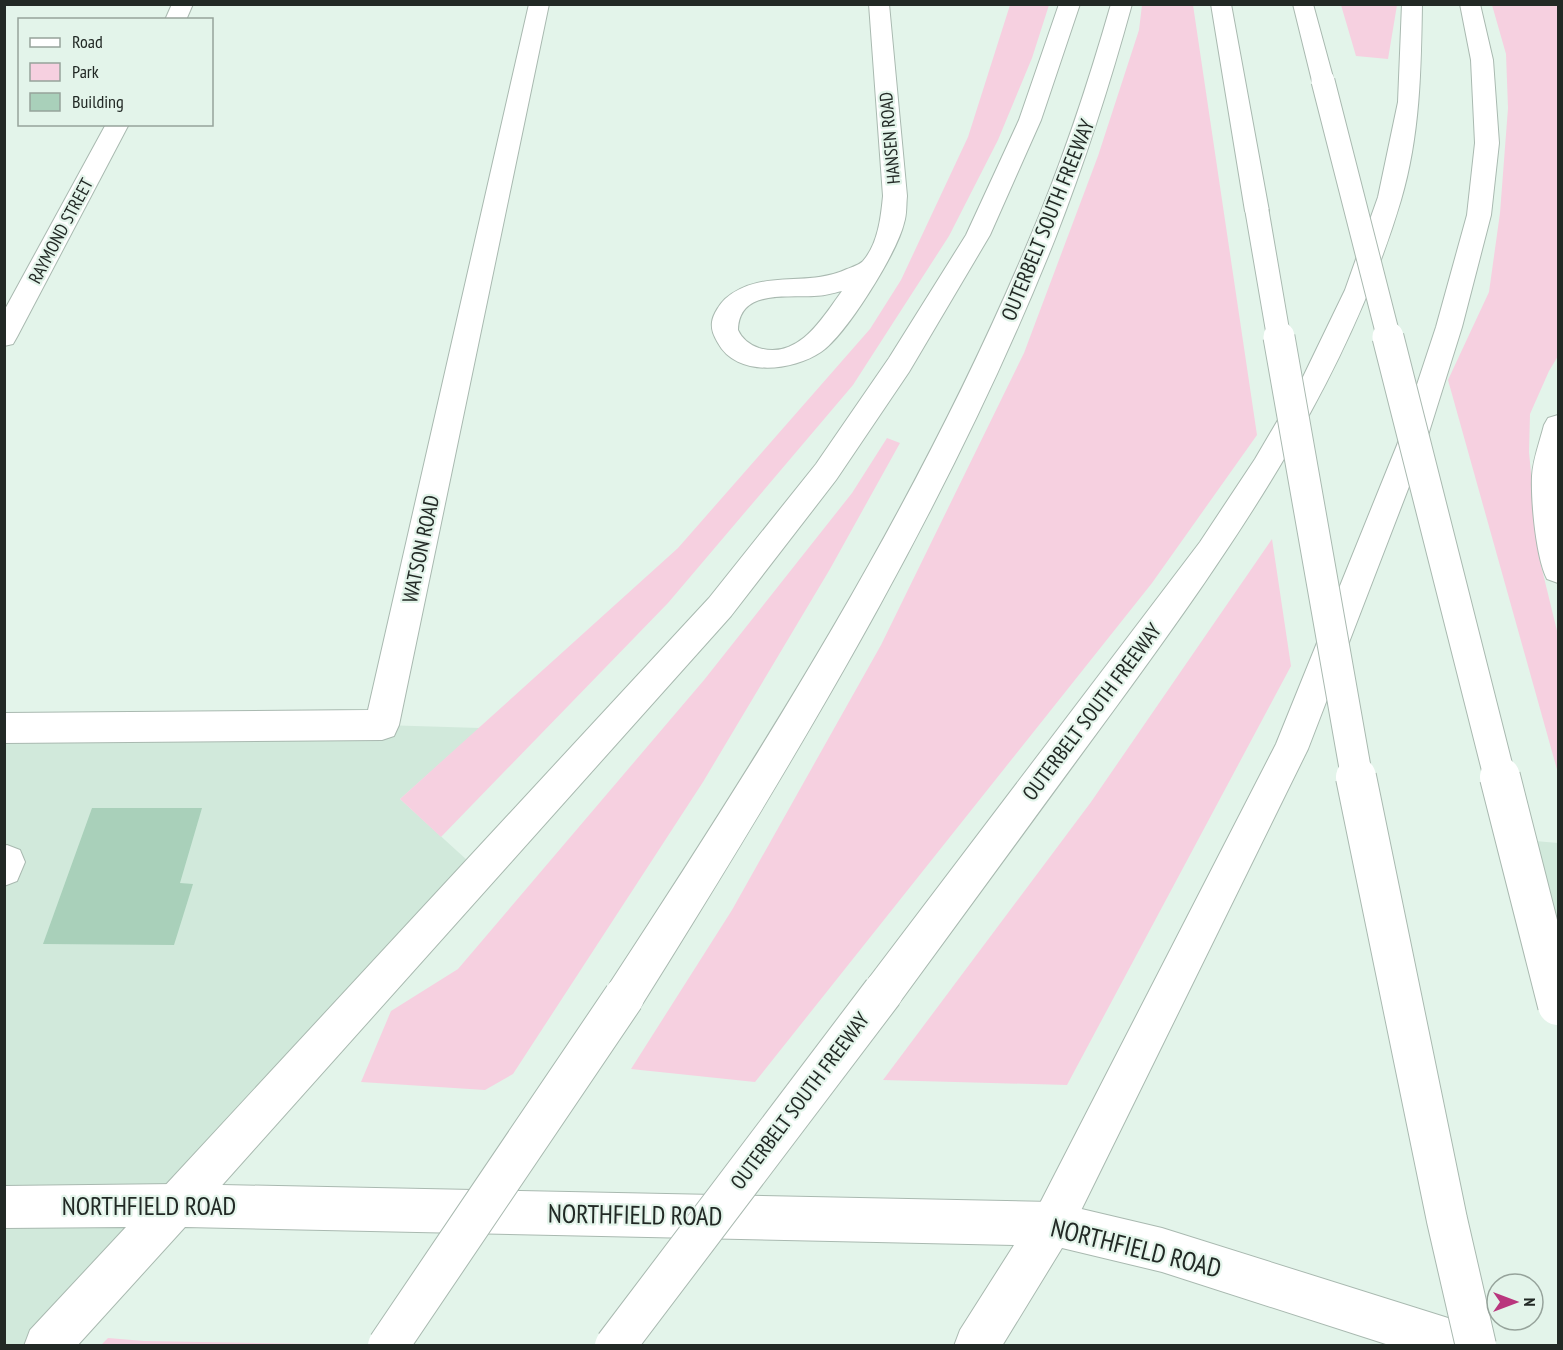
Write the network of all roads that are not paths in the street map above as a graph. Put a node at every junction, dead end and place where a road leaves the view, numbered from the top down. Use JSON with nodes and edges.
{"nodes":[{"id":1,"x":183,"y":4,"type":"edge"},
{"id":2,"x":539,"y":4,"type":"edge"},
{"id":3,"x":879,"y":4,"type":"edge"},
{"id":4,"x":1070,"y":4,"type":"edge"},
{"id":5,"x":1122,"y":4,"type":"edge"},
{"id":6,"x":1221,"y":4,"type":"edge"},
{"id":7,"x":1303,"y":4,"type":"edge"},
{"id":8,"x":1412,"y":4,"type":"edge"},
{"id":9,"x":1470,"y":4,"type":"edge"},
{"id":10,"x":176,"y":18,"type":"edge"},
{"id":11,"x":117,"y":126,"type":"edge"},
{"id":12,"x":873,"y":267,"type":"junction"},
{"id":13,"x":4,"y":337,"type":"edge"},
{"id":14,"x":1556,"y":442,"type":"edge"},
{"id":15,"x":1558,"y":570,"type":"edge"},
{"id":16,"x":4,"y":728,"type":"edge"},
{"id":17,"x":1558,"y":1005,"type":"edge"},
{"id":18,"x":176,"y":1204,"type":"junction"},
{"id":19,"x":4,"y":1207,"type":"edge"},
{"id":20,"x":1052,"y":1224,"type":"junction"},
{"id":21,"x":46,"y":1346,"type":"edge"},
{"id":22,"x":388,"y":1346,"type":"edge"},
{"id":23,"x":615,"y":1346,"type":"edge"},
{"id":24,"x":976,"y":1346,"type":"edge"},
{"id":25,"x":1464,"y":1346,"type":"edge"},
{"id":26,"x":1476,"y":1346,"type":"edge"}],
"edges":[{"from":1,"to":10,"type":"main road"},
{"from":2,"to":16,"type":"main road","name":"WATSON ROAD"},
{"from":3,"to":12,"type":"main road","name":"HANSEN ROAD"},
{"from":4,"to":18,"type":"main road"},
{"from":5,"to":22,"type":"main road","name":"OUTERBELT SOUTH FREEWAY","bridge":true},
{"from":6,"to":26,"type":"main road","bridge":true},
{"from":7,"to":17,"type":"main road","bridge":true},
{"from":8,"to":23,"type":"main road","name":"OUTERBELT SOUTH FREEWAY","bridge":true},
{"from":9,"to":20,"type":"main road"},
{"from":11,"to":13,"type":"main road","name":"RAYMOND STREET"},
{"from":12,"to":12,"type":"main road","name":"HANSEN ROAD"},
{"from":14,"to":15,"type":"main road"},
{"from":18,"to":19,"type":"main road","name":"NORTHFIELD ROAD"},
{"from":18,"to":20,"type":"main road","name":"NORTHFIELD ROAD"},
{"from":18,"to":21,"type":"main road"},
{"from":20,"to":24,"type":"main road"},
{"from":20,"to":25,"type":"main road","name":"NORTHFIELD ROAD"}]}
